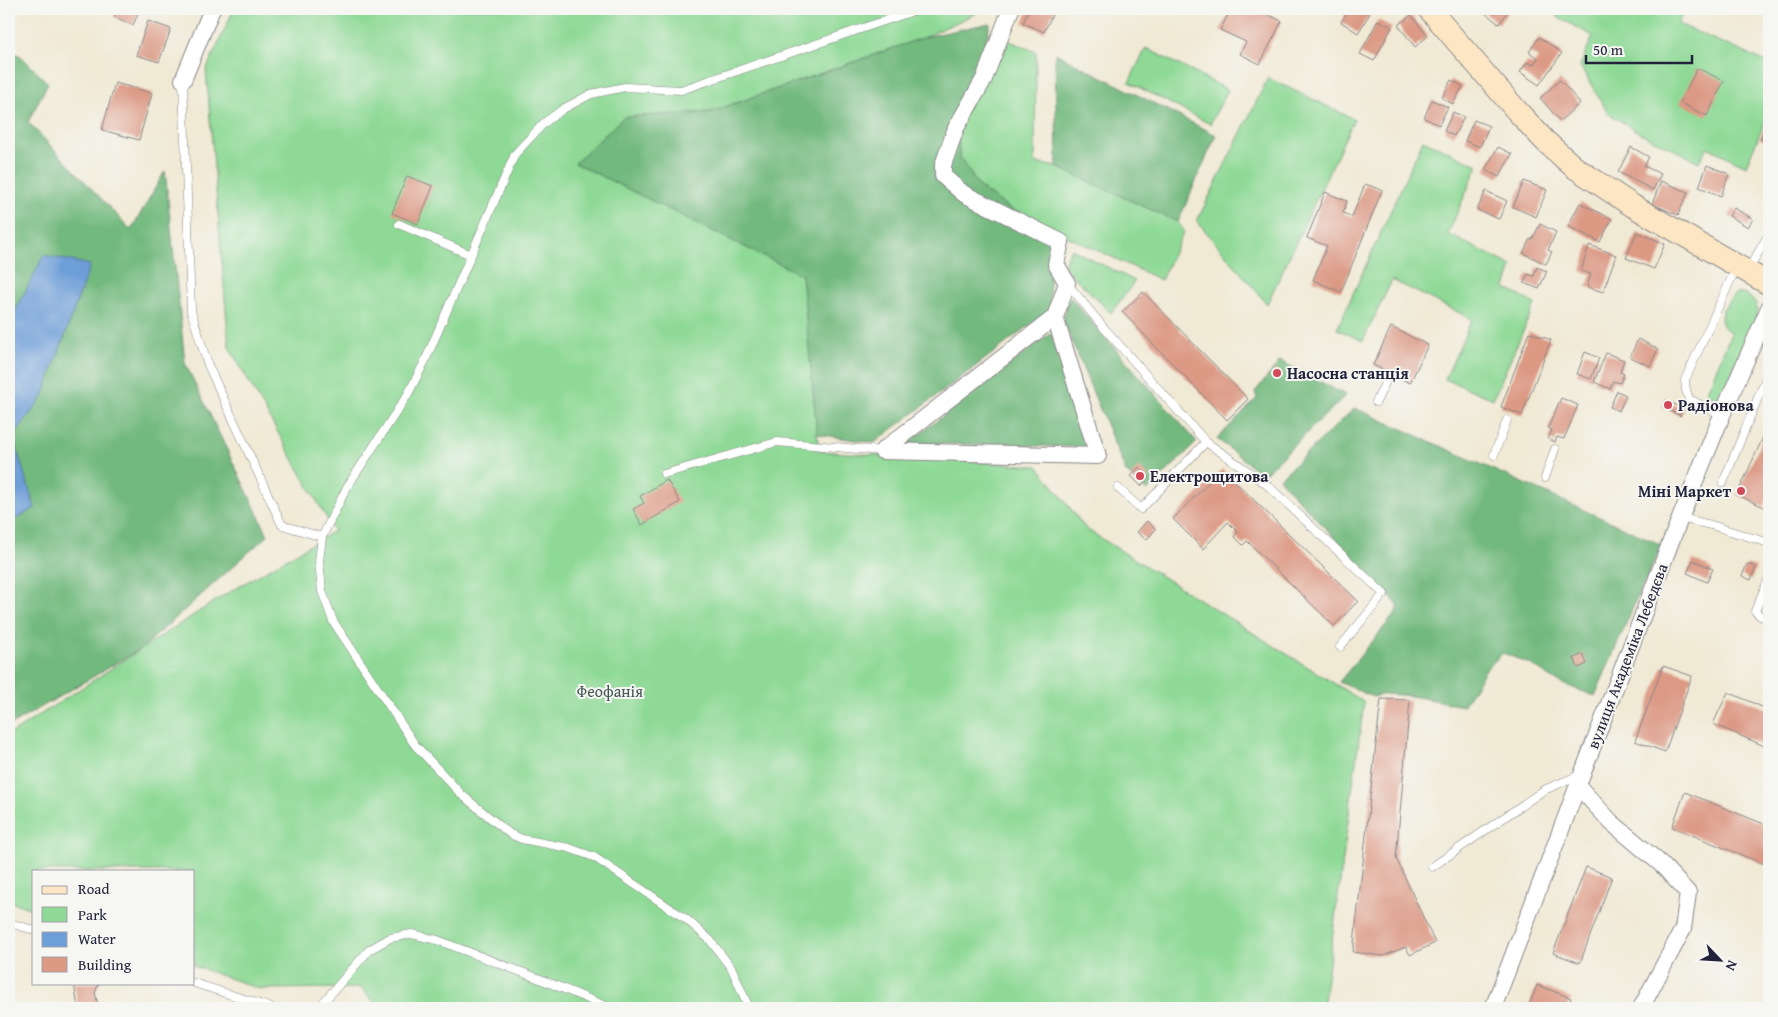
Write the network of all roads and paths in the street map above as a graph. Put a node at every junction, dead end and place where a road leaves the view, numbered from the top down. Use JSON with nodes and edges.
{"nodes":[{"id":1,"x":212,"y":9,"type":"edge"},
{"id":2,"x":919,"y":9,"type":"edge"},
{"id":3,"x":1011,"y":9,"type":"edge"},
{"id":4,"x":1429,"y":9,"type":"edge"},
{"id":5,"x":183,"y":80,"type":"joint"},
{"id":6,"x":399,"y":224,"type":"dead end"},
{"id":7,"x":1769,"y":234,"type":"edge"},
{"id":8,"x":471,"y":254,"type":"junction"},
{"id":9,"x":1742,"y":269,"type":"junction"},
{"id":10,"x":1067,"y":283,"type":"junction"},
{"id":11,"x":1769,"y":284,"type":"edge"},
{"id":12,"x":1769,"y":308,"type":"edge"},
{"id":13,"x":1056,"y":317,"type":"junction"},
{"id":14,"x":1769,"y":372,"type":"edge"},
{"id":15,"x":1387,"y":379,"type":"dead end"},
{"id":16,"x":1376,"y":402,"type":"dead end"},
{"id":17,"x":1722,"y":415,"type":"junction"},
{"id":18,"x":1507,"y":420,"type":"dead end"},
{"id":19,"x":1206,"y":442,"type":"junction"},
{"id":20,"x":1555,"y":449,"type":"dead end"},
{"id":21,"x":882,"y":451,"type":"junction"},
{"id":22,"x":1494,"y":455,"type":"dead end"},
{"id":23,"x":664,"y":474,"type":"dead end"},
{"id":24,"x":1545,"y":478,"type":"dead end"},
{"id":25,"x":1723,"y":483,"type":"dead end"},
{"id":26,"x":1118,"y":488,"type":"dead end"},
{"id":27,"x":1680,"y":518,"type":"junction"},
{"id":28,"x":322,"y":537,"type":"junction"},
{"id":29,"x":1769,"y":543,"type":"edge"},
{"id":30,"x":1769,"y":578,"type":"edge"},
{"id":31,"x":1769,"y":620,"type":"edge"},
{"id":32,"x":1340,"y":647,"type":"dead end"},
{"id":33,"x":1580,"y":780,"type":"junction"},
{"id":34,"x":1432,"y":867,"type":"dead end"},
{"id":35,"x":9,"y":923,"type":"edge"},
{"id":36,"x":32,"y":929,"type":"edge"},
{"id":37,"x":195,"y":983,"type":"edge"},
{"id":38,"x":272,"y":1008,"type":"edge"},
{"id":39,"x":318,"y":1008,"type":"edge"},
{"id":40,"x":610,"y":1008,"type":"edge"},
{"id":41,"x":749,"y":1008,"type":"edge"},
{"id":42,"x":1493,"y":1008,"type":"edge"},
{"id":43,"x":1641,"y":1008,"type":"edge"}],
"edges":[{"from":1,"to":5,"type":"street"},
{"from":2,"to":8,"type":"lane"},
{"from":3,"to":10,"type":"street"},
{"from":4,"to":9,"type":"street"},
{"from":5,"to":28,"type":"lane"},
{"from":6,"to":8,"type":"lane"},
{"from":7,"to":9,"type":"lane"},
{"from":8,"to":28,"type":"lane"},
{"from":9,"to":11,"type":"street"},
{"from":9,"to":17,"type":"lane"},
{"from":10,"to":13,"type":"street"},
{"from":10,"to":19,"type":"lane"},
{"from":12,"to":17,"type":"street","name":"вулиця Академіка Лебедєва"},
{"from":13,"to":21,"type":"street"},
{"from":13,"to":21,"type":"street"},
{"from":14,"to":25,"type":"lane"},
{"from":15,"to":16,"type":"lane"},
{"from":17,"to":27,"type":"street","name":"вулиця Академіка Лебедєва"},
{"from":18,"to":22,"type":"lane"},
{"from":19,"to":26,"type":"lane"},
{"from":19,"to":32,"type":"lane"},
{"from":20,"to":24,"type":"lane"},
{"from":21,"to":23,"type":"lane"},
{"from":27,"to":29,"type":"lane"},
{"from":27,"to":33,"type":"street","name":"вулиця Академіка Лебедєва"},
{"from":28,"to":41,"type":"lane"},
{"from":30,"to":31,"type":"lane"},
{"from":33,"to":34,"type":"lane"},
{"from":33,"to":42,"type":"street","name":"вулиця Академіка Лебедєва"},
{"from":33,"to":43,"type":"street"},
{"from":35,"to":36,"type":"lane"},
{"from":37,"to":38,"type":"lane"},
{"from":39,"to":40,"type":"lane"}]}
